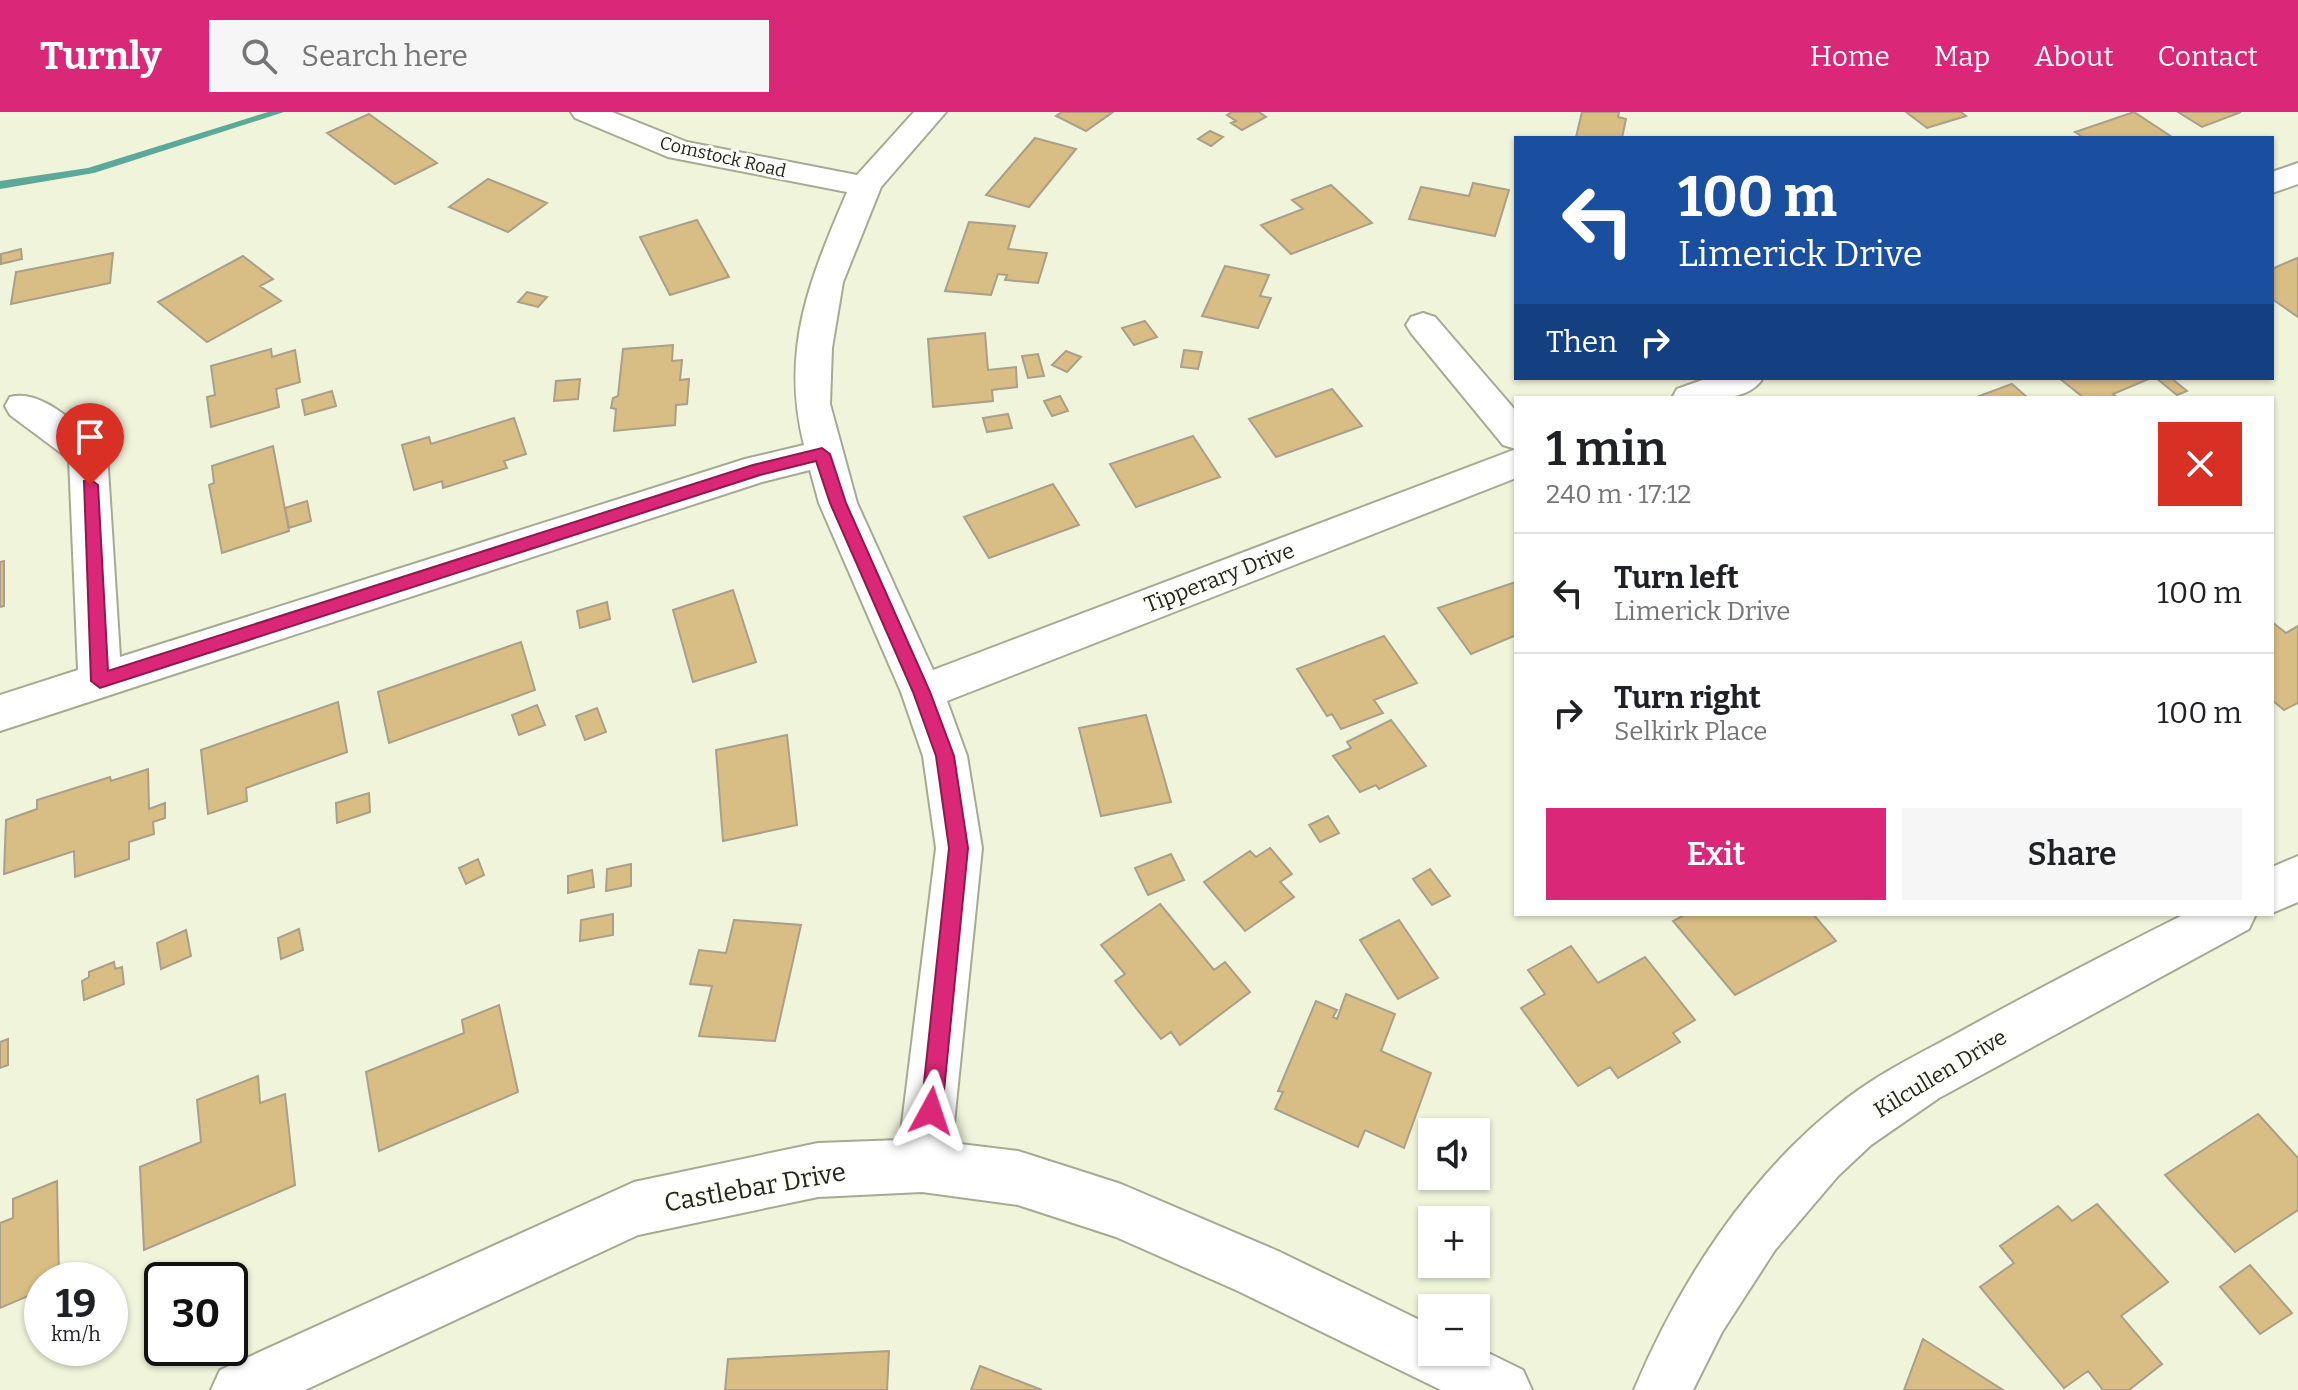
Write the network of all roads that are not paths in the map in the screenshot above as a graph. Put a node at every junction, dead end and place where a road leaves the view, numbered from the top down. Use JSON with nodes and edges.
{"nodes":[{"id":1,"x":586,"y":112,"type":"edge"},
{"id":2,"x":931,"y":112,"type":"edge"},
{"id":3,"x":2298,"y":173,"type":"edge"},
{"id":4,"x":2274,"y":182,"type":"edge"},
{"id":5,"x":865,"y":186,"type":"junction"},
{"id":6,"x":1423,"y":325,"type":"dead end"},
{"id":7,"x":1740,"y":380,"type":"edge"},
{"id":8,"x":1696,"y":396,"type":"edge"},
{"id":9,"x":23,"y":406,"type":"dead end"},
{"id":10,"x":1514,"y":434,"type":"edge"},
{"id":11,"x":822,"y":454,"type":"junction"},
{"id":12,"x":1514,"y":464,"type":"edge"},
{"id":13,"x":100,"y":681,"type":"junction"},
{"id":14,"x":922,"y":692,"type":"junction"},
{"id":15,"x":0,"y":713,"type":"edge"},
{"id":16,"x":2298,"y":877,"type":"edge"},
{"id":17,"x":2274,"y":891,"type":"edge"},
{"id":18,"x":2228,"y":916,"type":"edge"},
{"id":19,"x":922,"y":1165,"type":"junction"},
{"id":20,"x":240,"y":1390,"type":"edge"},
{"id":21,"x":1503,"y":1390,"type":"edge"},
{"id":22,"x":1663,"y":1390,"type":"edge"}],
"edges":[{"from":1,"to":5,"type":"street","name":"Comstock Road"},
{"from":2,"to":5,"type":"street"},
{"from":3,"to":4,"type":"street"},
{"from":5,"to":11,"type":"street"},
{"from":6,"to":10,"type":"street"},
{"from":7,"to":8,"type":"street"},
{"from":9,"to":13,"type":"street"},
{"from":11,"to":13,"type":"street"},
{"from":11,"to":14,"type":"street"},
{"from":12,"to":14,"type":"street","name":"Tipperary Drive"},
{"from":13,"to":15,"type":"street"},
{"from":14,"to":19,"type":"street"},
{"from":16,"to":17,"type":"street"},
{"from":18,"to":22,"type":"street","name":"Kilcullen Drive"},
{"from":19,"to":20,"type":"street","name":"Castlebar Drive"},
{"from":19,"to":21,"type":"street","name":"Castlebar Drive"}]}
